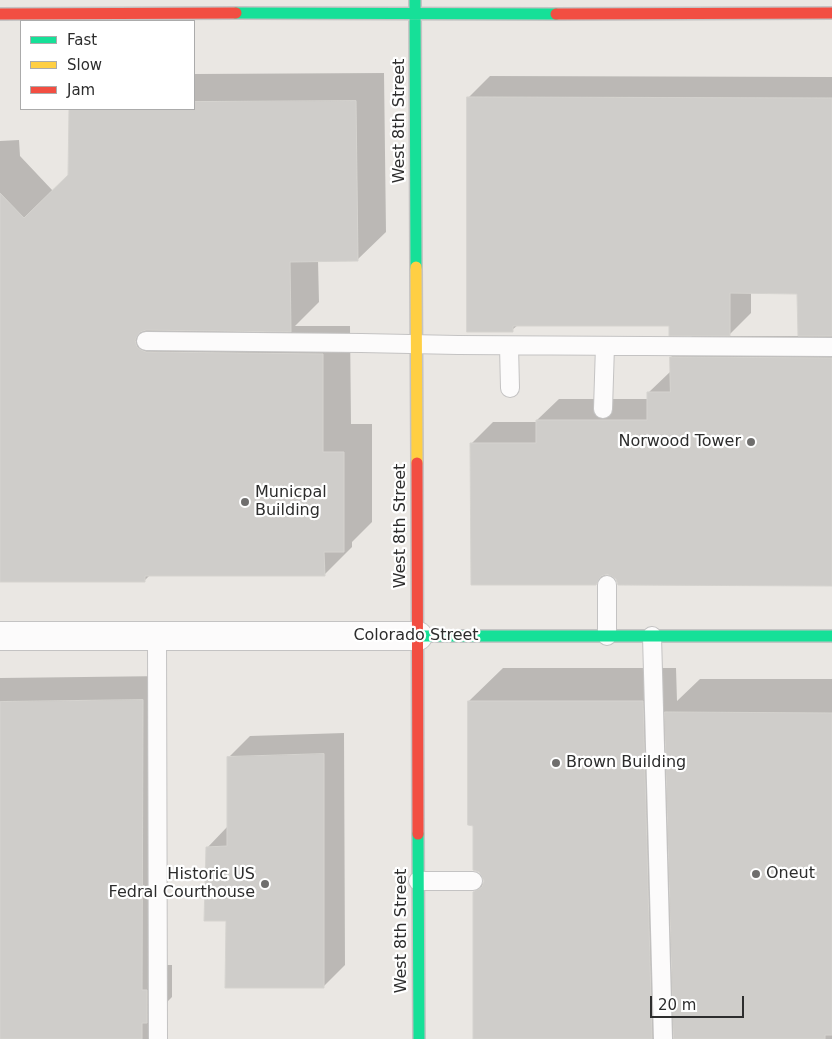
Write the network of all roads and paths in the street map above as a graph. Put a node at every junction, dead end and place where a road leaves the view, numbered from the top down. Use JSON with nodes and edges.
{"nodes":[{"id":1,"x":416,"y":0,"type":"edge"},
{"id":2,"x":416,"y":13,"type":"junction"},
{"id":3,"x":832,"y":13,"type":"edge"},
{"id":4,"x":0,"y":14,"type":"edge"},
{"id":5,"x":146,"y":341,"type":"dead end"},
{"id":6,"x":416,"y":344,"type":"junction"},
{"id":7,"x":510,"y":346,"type":"junction"},
{"id":8,"x":605,"y":346,"type":"junction"},
{"id":9,"x":832,"y":347,"type":"edge"},
{"id":10,"x":510,"y":388,"type":"dead end"},
{"id":11,"x":603,"y":409,"type":"dead end"},
{"id":12,"x":607,"y":585,"type":"dead end"},
{"id":13,"x":0,"y":636,"type":"edge"},
{"id":14,"x":157,"y":636,"type":"junction"},
{"id":15,"x":418,"y":636,"type":"junction"},
{"id":16,"x":607,"y":636,"type":"junction"},
{"id":17,"x":652,"y":636,"type":"junction"},
{"id":18,"x":832,"y":636,"type":"edge"},
{"id":19,"x":418,"y":881,"type":"junction"},
{"id":20,"x":473,"y":881,"type":"dead end"},
{"id":21,"x":158,"y":1039,"type":"edge"},
{"id":22,"x":419,"y":1039,"type":"edge"},
{"id":23,"x":663,"y":1039,"type":"edge"}],
"edges":[{"from":1,"to":2,"type":"main road","name":"West 8th Street"},
{"from":2,"to":3,"type":"main road"},
{"from":2,"to":4,"type":"main road"},
{"from":2,"to":6,"type":"main road","name":"West 8th Street"},
{"from":5,"to":6,"type":"lane"},
{"from":6,"to":7,"type":"lane"},
{"from":6,"to":15,"type":"main road","name":"West 8th Street"},
{"from":7,"to":8,"type":"lane"},
{"from":7,"to":10,"type":"lane"},
{"from":8,"to":9,"type":"lane"},
{"from":8,"to":11,"type":"lane"},
{"from":12,"to":16,"type":"lane"},
{"from":13,"to":14,"type":"street","name":"Colorado Street"},
{"from":14,"to":15,"type":"street","name":"Colorado Street"},
{"from":14,"to":21,"type":"lane"},
{"from":15,"to":16,"type":"main road","name":"Colorado Street"},
{"from":15,"to":19,"type":"main road","name":"West 8th Street"},
{"from":16,"to":17,"type":"main road","name":"Colorado Street"},
{"from":17,"to":18,"type":"main road","name":"Colorado Street"},
{"from":17,"to":23,"type":"lane"},
{"from":19,"to":20,"type":"lane"},
{"from":19,"to":22,"type":"main road","name":"West 8th Street"}]}
